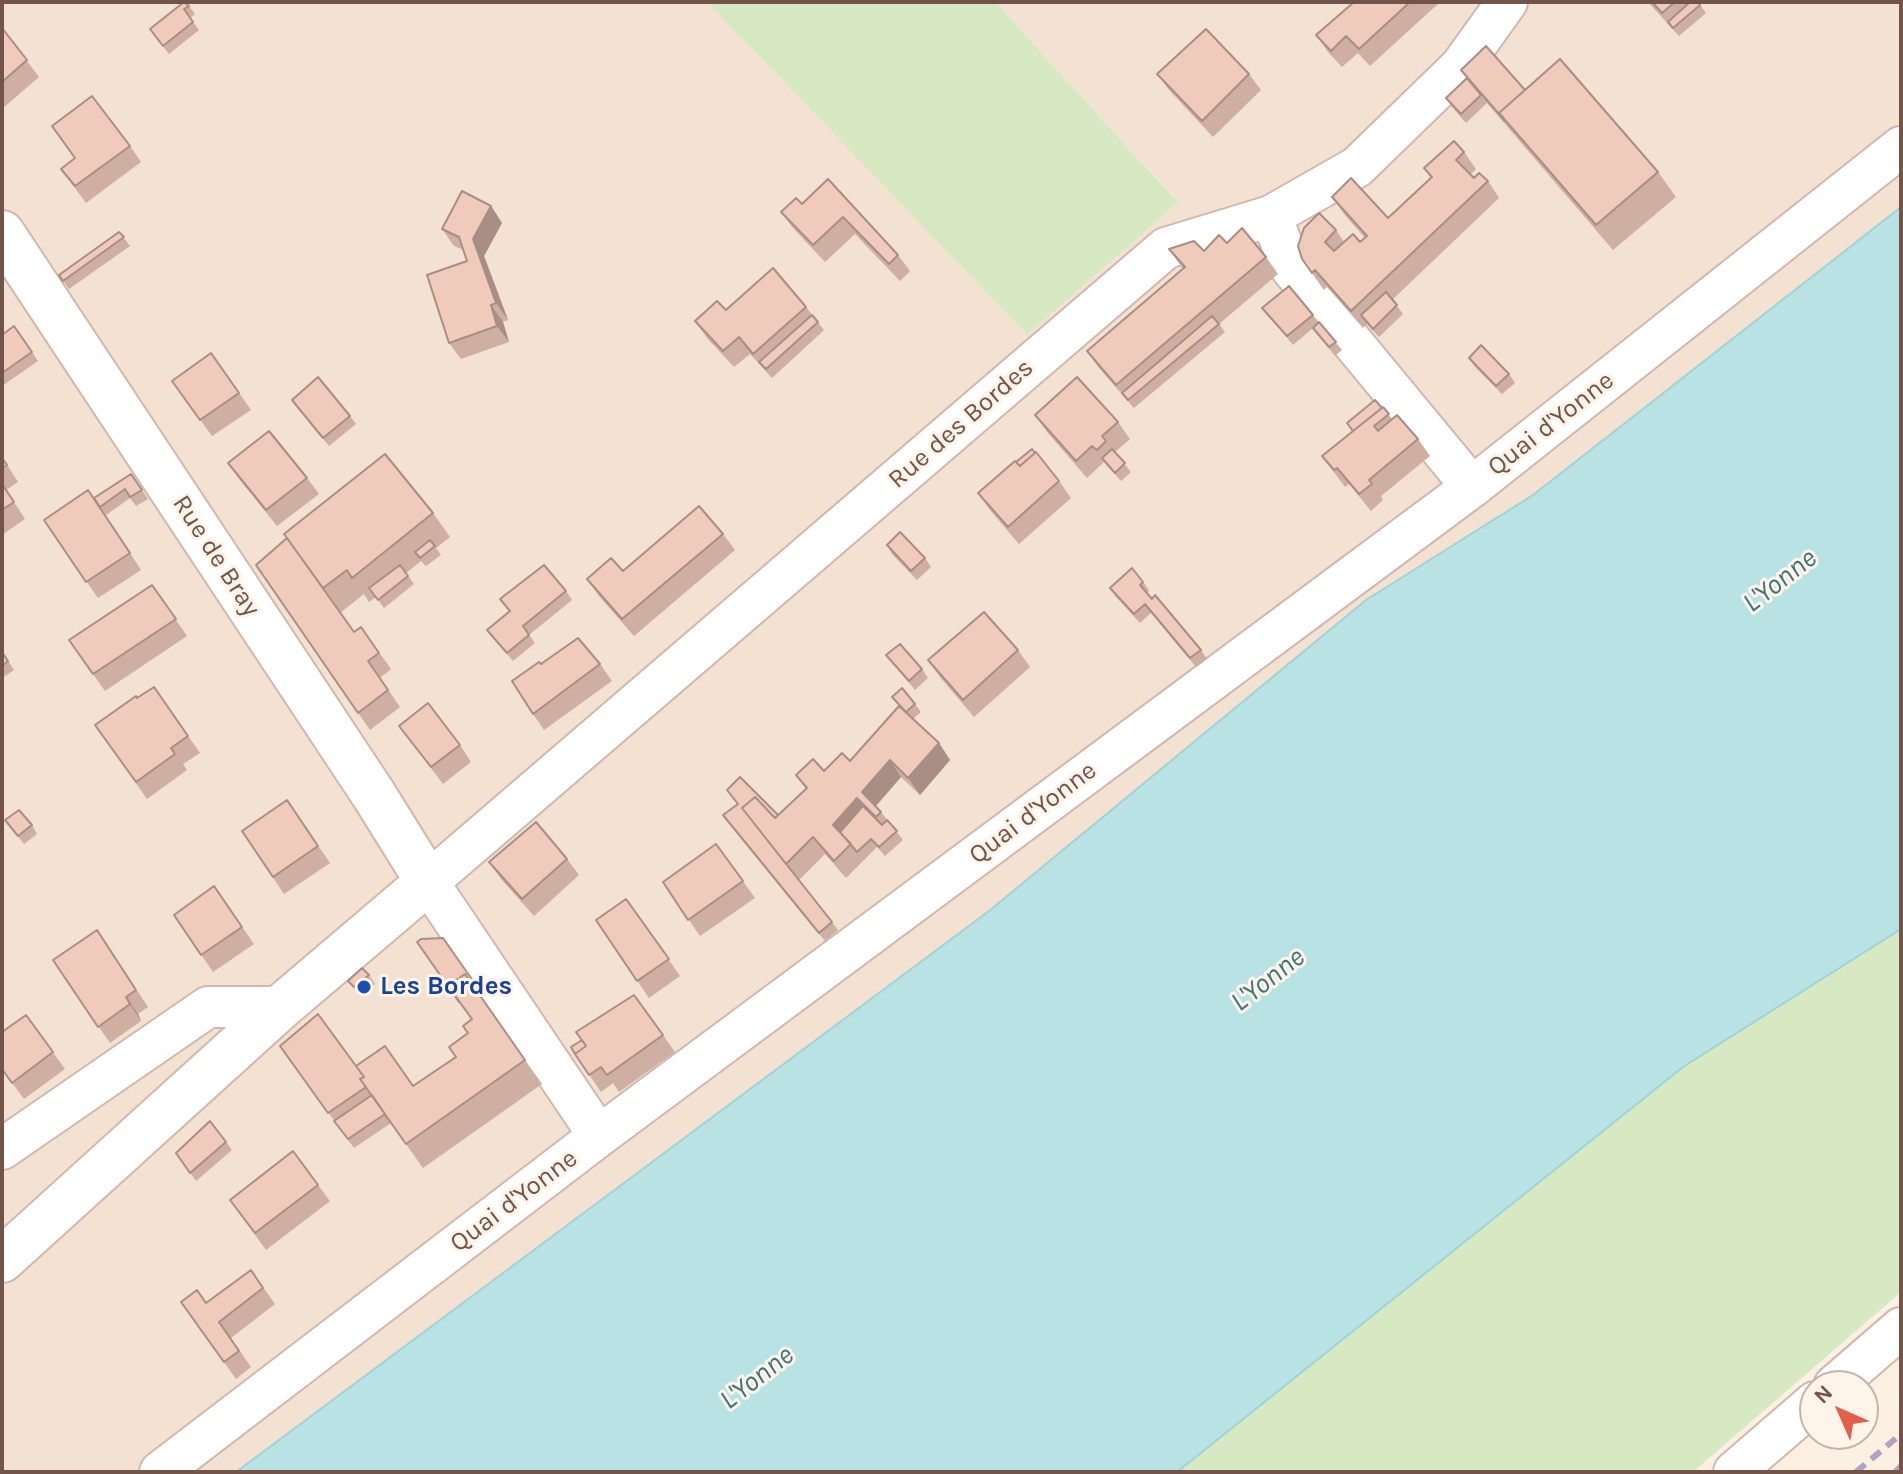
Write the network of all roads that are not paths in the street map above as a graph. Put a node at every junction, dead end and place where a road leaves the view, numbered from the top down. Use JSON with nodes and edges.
{"nodes":[{"id":1,"x":1507,"y":2,"type":"edge"},
{"id":2,"x":1901,"y":147,"type":"edge"},
{"id":3,"x":1271,"y":216,"type":"junction"},
{"id":4,"x":2,"y":233,"type":"edge"},
{"id":5,"x":1472,"y":487,"type":"junction"},
{"id":6,"x":428,"y":882,"type":"junction"},
{"id":7,"x":281,"y":1007,"type":"junction"},
{"id":8,"x":599,"y":1136,"type":"junction"},
{"id":9,"x":2,"y":1149,"type":"edge"},
{"id":10,"x":2,"y":1260,"type":"edge"},
{"id":11,"x":1901,"y":1328,"type":"edge"},
{"id":12,"x":1852,"y":1370,"type":"edge"},
{"id":13,"x":1799,"y":1416,"type":"edge"},
{"id":14,"x":160,"y":1472,"type":"edge"},
{"id":15,"x":1734,"y":1472,"type":"edge"}],
"edges":[{"from":1,"to":3,"type":"street","name":"Rue des Bordes"},
{"from":2,"to":5,"type":"street","name":"Quai d'Yonne"},
{"from":3,"to":5,"type":"street"},
{"from":3,"to":6,"type":"street","name":"Rue des Bordes"},
{"from":4,"to":6,"type":"street","name":"Rue de Bray"},
{"from":5,"to":8,"type":"street","name":"Quai d'Yonne"},
{"from":6,"to":7,"type":"street"},
{"from":6,"to":8,"type":"street","name":"Rue de Bray"},
{"from":7,"to":9,"type":"street"},
{"from":7,"to":10,"type":"street"},
{"from":8,"to":14,"type":"street","name":"Quai d'Yonne"},
{"from":11,"to":12,"type":"street"},
{"from":13,"to":15,"type":"street"}]}
